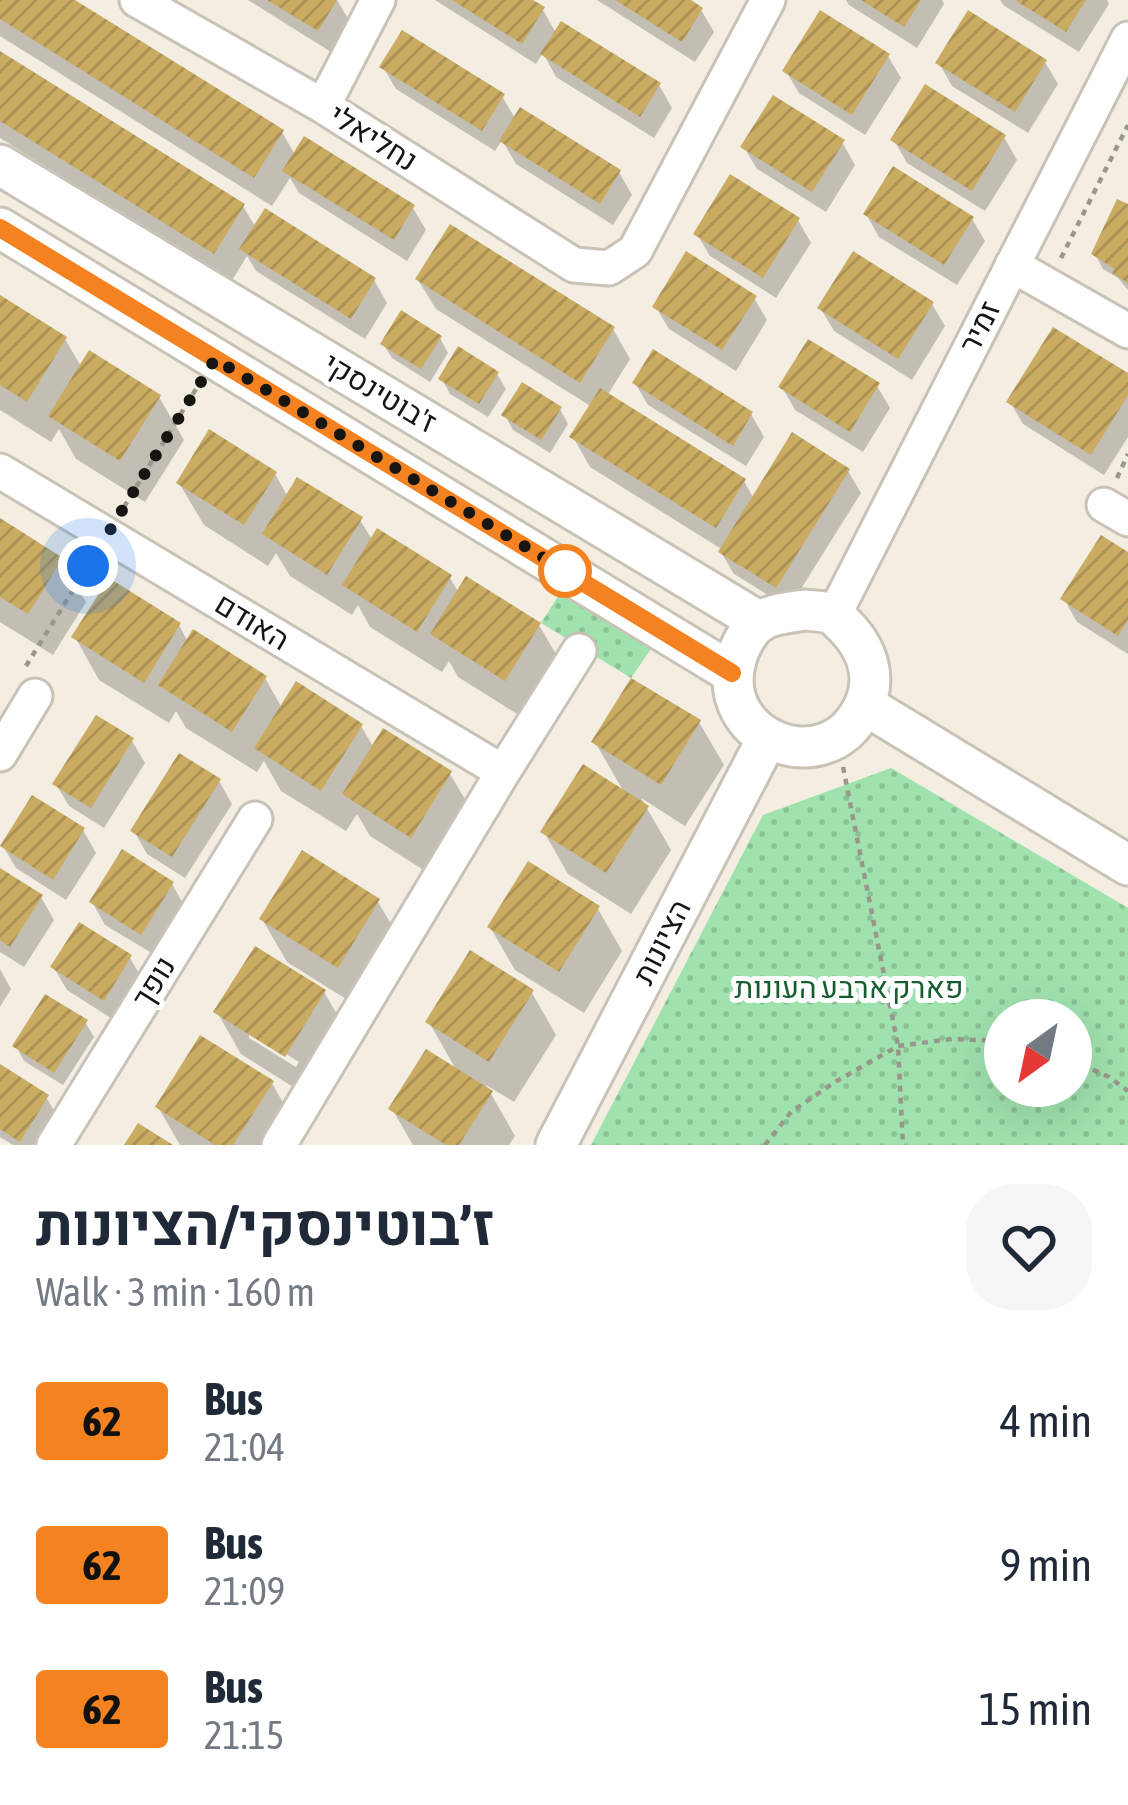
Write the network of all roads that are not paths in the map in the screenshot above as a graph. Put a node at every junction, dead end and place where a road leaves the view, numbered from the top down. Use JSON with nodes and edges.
{"nodes":[{"id":1,"x":137,"y":0,"type":"edge"},
{"id":2,"x":378,"y":0,"type":"edge"},
{"id":3,"x":768,"y":0,"type":"edge"},
{"id":4,"x":1128,"y":39,"type":"edge"},
{"id":5,"x":323,"y":106,"type":"junction"},
{"id":6,"x":0,"y":165,"type":"edge"},
{"id":7,"x":0,"y":228,"type":"edge"},
{"id":8,"x":1012,"y":265,"type":"junction"},
{"id":9,"x":1128,"y":331,"type":"edge"},
{"id":10,"x":0,"y":472,"type":"edge"},
{"id":11,"x":833,"y":615,"type":"junction"},
{"id":12,"x":760,"y":622,"type":"junction"},
{"id":13,"x":579,"y":651,"type":"dead end"},
{"id":14,"x":732,"y":673,"type":"junction"},
{"id":15,"x":34,"y":696,"type":"dead end"},
{"id":16,"x":865,"y":706,"type":"junction"},
{"id":17,"x":767,"y":739,"type":"junction"},
{"id":18,"x":0,"y":754,"type":"edge"},
{"id":19,"x":503,"y":772,"type":"junction"},
{"id":20,"x":255,"y":819,"type":"dead end"},
{"id":21,"x":1128,"y":865,"type":"edge"},
{"id":22,"x":54,"y":1145,"type":"edge"},
{"id":23,"x":278,"y":1145,"type":"edge"},
{"id":24,"x":556,"y":1145,"type":"edge"}],
"edges":[{"from":1,"to":5,"type":"street","name":"נחליאלי"},
{"from":2,"to":5,"type":"street"},
{"from":3,"to":5,"type":"street","name":"נחליאלי"},
{"from":4,"to":8,"type":"street","name":"זמיר"},
{"from":6,"to":12,"type":"street","name":"ז'בוטינסקי"},
{"from":7,"to":14,"type":"street","name":"ז'בוטינסקי"},
{"from":8,"to":9,"type":"street"},
{"from":8,"to":11,"type":"street","name":"זמיר"},
{"from":10,"to":19,"type":"street","name":"האודם"},
{"from":11,"to":12,"type":"street"},
{"from":11,"to":16,"type":"street"},
{"from":12,"to":14,"type":"street"},
{"from":13,"to":19,"type":"street"},
{"from":14,"to":17,"type":"street"},
{"from":15,"to":18,"type":"street"},
{"from":16,"to":17,"type":"street"},
{"from":16,"to":21,"type":"street"},
{"from":17,"to":24,"type":"street","name":"הציונות"},
{"from":19,"to":23,"type":"street"},
{"from":20,"to":22,"type":"street","name":"נופך"}]}
